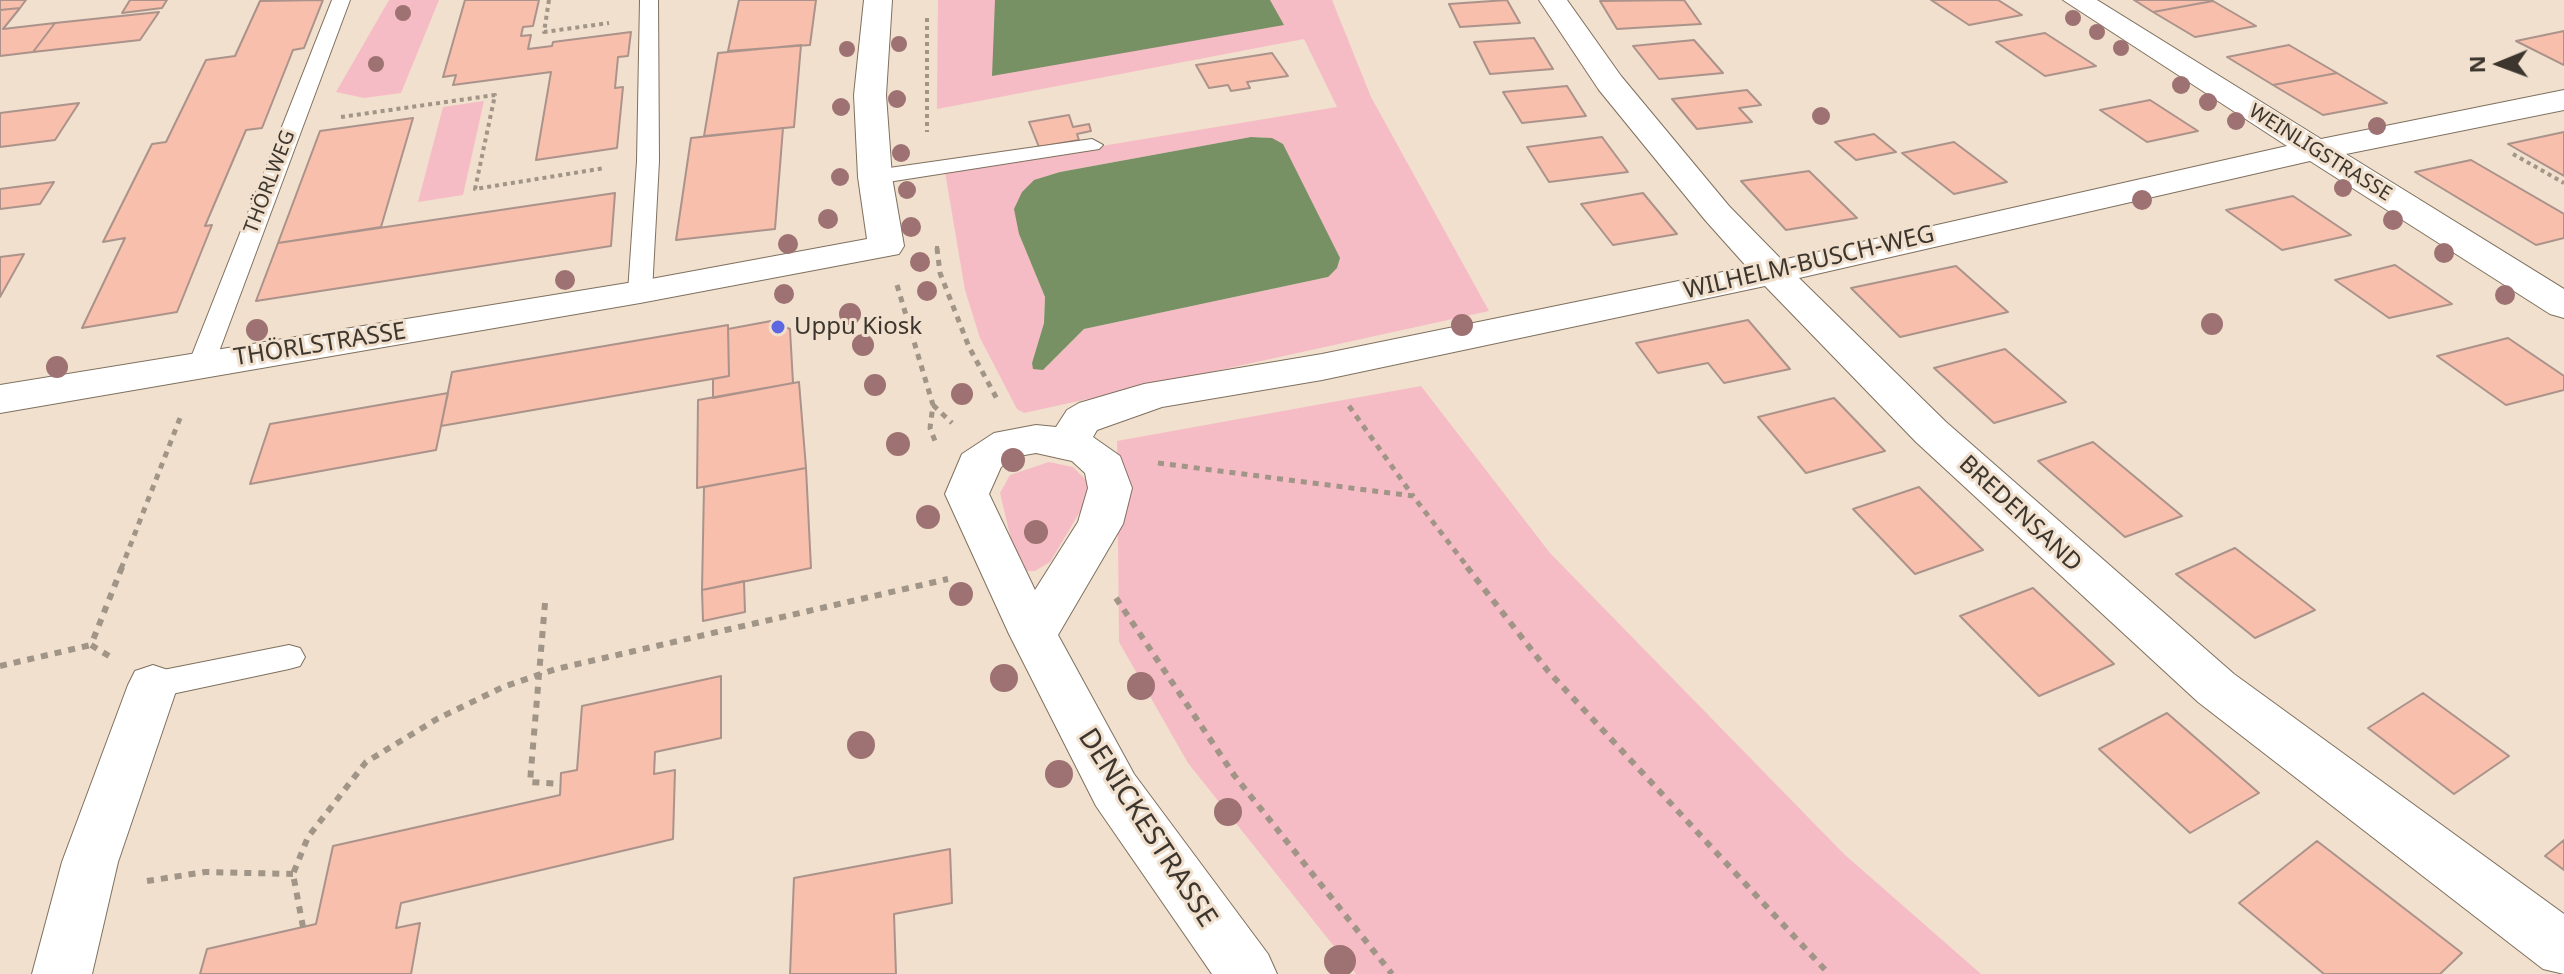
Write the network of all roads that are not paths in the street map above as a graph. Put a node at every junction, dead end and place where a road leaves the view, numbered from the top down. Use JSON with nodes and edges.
{"nodes":[{"id":1,"x":341,"y":0,"type":"edge"},
{"id":2,"x":878,"y":0,"type":"edge"},
{"id":3,"x":1553,"y":0,"type":"edge"},
{"id":4,"x":2077,"y":0,"type":"edge"},
{"id":5,"x":649,"y":9,"type":"edge"},
{"id":6,"x":2564,"y":100,"type":"edge"},
{"id":7,"x":1092,"y":145,"type":"dead end"},
{"id":8,"x":2316,"y":150,"type":"junction"},
{"id":9,"x":875,"y":177,"type":"junction"},
{"id":10,"x":1773,"y":273,"type":"junction"},
{"id":11,"x":640,"y":292,"type":"junction"},
{"id":12,"x":2564,"y":306,"type":"edge"},
{"id":13,"x":201,"y":365,"type":"junction"},
{"id":14,"x":0,"y":399,"type":"edge"},
{"id":15,"x":1075,"y":432,"type":"junction"},
{"id":16,"x":1033,"y":634,"type":"junction"},
{"id":17,"x":289,"y":657,"type":"dead end"},
{"id":18,"x":153,"y":685,"type":"joint"},
{"id":19,"x":2564,"y":949,"type":"edge"},
{"id":20,"x":62,"y":974,"type":"edge"},
{"id":21,"x":1247,"y":974,"type":"edge"}],
"edges":[{"from":1,"to":13,"type":"lane","name":"THÖRLWEG"},
{"from":2,"to":9,"type":"street"},
{"from":3,"to":10,"type":"street","name":"BREDENSAND"},
{"from":4,"to":8,"type":"street","name":"WEINLIGSTRASSE"},
{"from":5,"to":11,"type":"lane"},
{"from":6,"to":8,"type":"street","name":"WILHELM-BUSCH-WEG"},
{"from":7,"to":9,"type":"lane"},
{"from":8,"to":10,"type":"street","name":"WILHELM-BUSCH-WEG"},
{"from":8,"to":12,"type":"street","name":"WEINLIGSTRASSE"},
{"from":9,"to":11,"type":"street","name":"THÖRLSTRASSE"},
{"from":10,"to":15,"type":"street","name":"WILHELM-BUSCH-WEG"},
{"from":10,"to":19,"type":"street","name":"BREDENSAND"},
{"from":11,"to":13,"type":"street","name":"THÖRLSTRASSE"},
{"from":13,"to":14,"type":"street","name":"THÖRLSTRASSE"},
{"from":15,"to":16,"type":"street","name":"DENICKESTRASSE"},
{"from":15,"to":16,"type":"street","name":"DENICKESTRASSE"},
{"from":16,"to":21,"type":"street","name":"DENICKESTRASSE"},
{"from":17,"to":18,"type":"lane"},
{"from":18,"to":20,"type":"street"}]}
